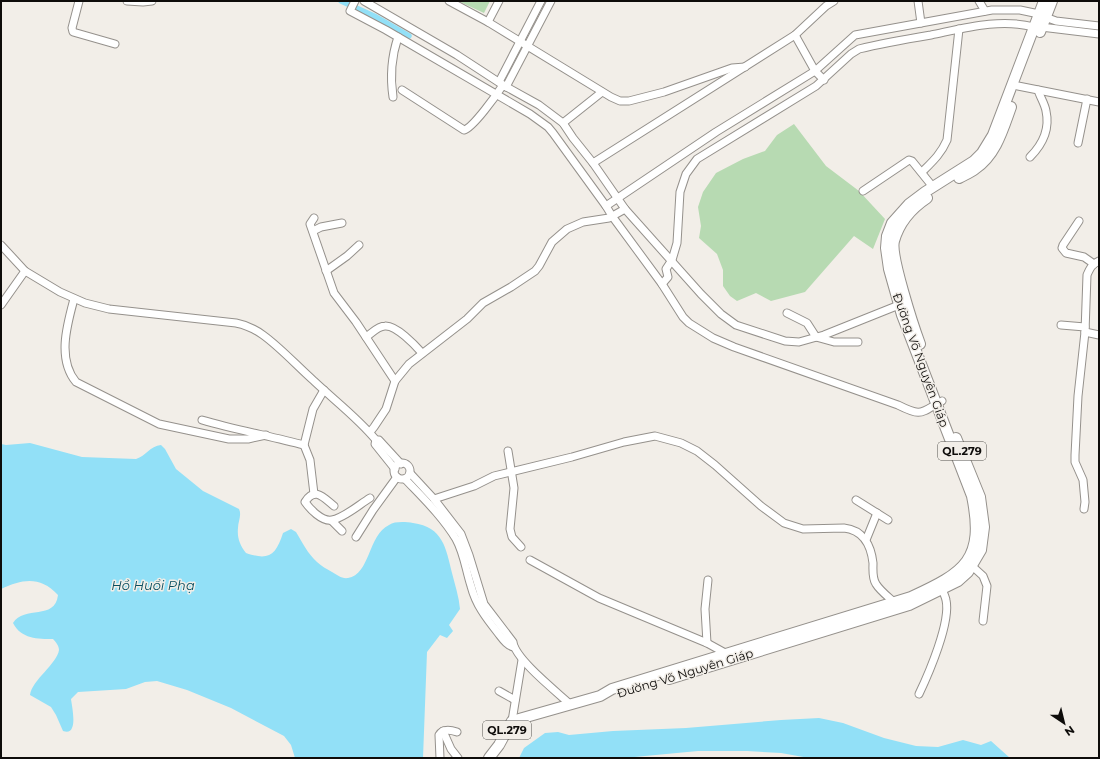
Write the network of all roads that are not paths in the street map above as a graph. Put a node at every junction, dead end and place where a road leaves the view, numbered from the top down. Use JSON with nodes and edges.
{"nodes":[{"id":1,"x":79,"y":1,"type":"edge"},
{"id":2,"x":126,"y":1,"type":"edge"},
{"id":3,"x":152,"y":1,"type":"edge"},
{"id":4,"x":364,"y":1,"type":"edge"},
{"id":5,"x":449,"y":1,"type":"edge"},
{"id":6,"x":499,"y":1,"type":"edge"},
{"id":7,"x":541,"y":1,"type":"edge"},
{"id":8,"x":551,"y":1,"type":"edge"},
{"id":9,"x":834,"y":1,"type":"edge"},
{"id":10,"x":918,"y":1,"type":"edge"},
{"id":11,"x":979,"y":1,"type":"edge"},
{"id":12,"x":1044,"y":1,"type":"edge"},
{"id":13,"x":1052,"y":1,"type":"edge"},
{"id":14,"x":353,"y":6,"type":"edge"},
{"id":15,"x":985,"y":11,"type":"junction"},
{"id":16,"x":1042,"y":16,"type":"junction"},
{"id":17,"x":381,"y":20,"type":"junction"},
{"id":18,"x":488,"y":22,"type":"junction"},
{"id":19,"x":921,"y":23,"type":"junction"},
{"id":20,"x":1099,"y":26,"type":"edge"},
{"id":21,"x":1038,"y":27,"type":"junction"},
{"id":22,"x":959,"y":30,"type":"junction"},
{"id":23,"x":1099,"y":34,"type":"edge"},
{"id":24,"x":795,"y":35,"type":"junction"},
{"id":25,"x":398,"y":37,"type":"junction"},
{"id":26,"x":873,"y":39,"type":"junction"},
{"id":27,"x":520,"y":42,"type":"junction"},
{"id":28,"x":115,"y":44,"type":"dead end"},
{"id":29,"x":527,"y":46,"type":"junction"},
{"id":30,"x":745,"y":67,"type":"junction"},
{"id":31,"x":820,"y":76,"type":"junction"},
{"id":32,"x":503,"y":84,"type":"junction"},
{"id":33,"x":1018,"y":86,"type":"junction"},
{"id":34,"x":402,"y":90,"type":"dead end"},
{"id":35,"x":1038,"y":90,"type":"junction"},
{"id":36,"x":602,"y":92,"type":"junction"},
{"id":37,"x":497,"y":95,"type":"junction"},
{"id":38,"x":393,"y":97,"type":"dead end"},
{"id":39,"x":1087,"y":99,"type":"junction"},
{"id":40,"x":1099,"y":102,"type":"edge"},
{"id":41,"x":563,"y":123,"type":"junction"},
{"id":42,"x":736,"y":129,"type":"junction"},
{"id":43,"x":1078,"y":143,"type":"dead end"},
{"id":44,"x":1030,"y":157,"type":"dead end"},
{"id":45,"x":593,"y":164,"type":"junction"},
{"id":46,"x":922,"y":172,"type":"junction"},
{"id":47,"x":933,"y":187,"type":"junction"},
{"id":48,"x":863,"y":191,"type":"dead end"},
{"id":49,"x":618,"y":198,"type":"junction"},
{"id":50,"x":606,"y":206,"type":"junction"},
{"id":51,"x":625,"y":208,"type":"junction"},
{"id":52,"x":612,"y":216,"type":"junction"},
{"id":53,"x":314,"y":218,"type":"dead end"},
{"id":54,"x":1079,"y":221,"type":"dead end"},
{"id":55,"x":342,"y":223,"type":"dead end"},
{"id":56,"x":313,"y":231,"type":"junction"},
{"id":57,"x":1,"y":245,"type":"edge"},
{"id":58,"x":359,"y":245,"type":"dead end"},
{"id":59,"x":672,"y":260,"type":"junction"},
{"id":60,"x":1096,"y":262,"type":"edge"},
{"id":61,"x":25,"y":271,"type":"junction"},
{"id":62,"x":326,"y":272,"type":"junction"},
{"id":63,"x":662,"y":284,"type":"junction"},
{"id":64,"x":74,"y":299,"type":"junction"},
{"id":65,"x":1,"y":304,"type":"edge"},
{"id":66,"x":899,"y":305,"type":"junction"},
{"id":67,"x":787,"y":313,"type":"dead end"},
{"id":68,"x":1061,"y":325,"type":"dead end"},
{"id":69,"x":1085,"y":330,"type":"junction"},
{"id":70,"x":1099,"y":335,"type":"edge"},
{"id":71,"x":816,"y":337,"type":"junction"},
{"id":72,"x":366,"y":338,"type":"junction"},
{"id":73,"x":858,"y":342,"type":"dead end"},
{"id":74,"x":422,"y":353,"type":"junction"},
{"id":75,"x":395,"y":381,"type":"junction"},
{"id":76,"x":324,"y":390,"type":"junction"},
{"id":77,"x":939,"y":402,"type":"junction"},
{"id":78,"x":202,"y":420,"type":"dead end"},
{"id":79,"x":370,"y":432,"type":"junction"},
{"id":80,"x":266,"y":435,"type":"junction"},
{"id":81,"x":376,"y":440,"type":"junction"},
{"id":82,"x":304,"y":445,"type":"junction"},
{"id":83,"x":508,"y":451,"type":"dead end"},
{"id":84,"x":401,"y":464,"type":"junction"},
{"id":85,"x":395,"y":469,"type":"junction"},
{"id":86,"x":512,"y":473,"type":"junction"},
{"id":87,"x":404,"y":476,"type":"junction"},
{"id":88,"x":314,"y":494,"type":"junction"},
{"id":89,"x":370,"y":498,"type":"dead end"},
{"id":90,"x":434,"y":499,"type":"junction"},
{"id":91,"x":856,"y":500,"type":"dead end"},
{"id":92,"x":334,"y":506,"type":"dead end"},
{"id":93,"x":1084,"y":509,"type":"dead end"},
{"id":94,"x":877,"y":513,"type":"junction"},
{"id":95,"x":332,"y":520,"type":"junction"},
{"id":96,"x":888,"y":520,"type":"dead end"},
{"id":97,"x":342,"y":532,"type":"dead end"},
{"id":98,"x":356,"y":537,"type":"dead end"},
{"id":99,"x":866,"y":540,"type":"junction"},
{"id":100,"x":521,"y":547,"type":"dead end"},
{"id":101,"x":530,"y":560,"type":"dead end"},
{"id":102,"x":972,"y":566,"type":"junction"},
{"id":103,"x":708,"y":580,"type":"dead end"},
{"id":104,"x":941,"y":587,"type":"junction"},
{"id":105,"x":898,"y":605,"type":"junction"},
{"id":106,"x":983,"y":621,"type":"dead end"},
{"id":107,"x":707,"y":643,"type":"junction"},
{"id":108,"x":514,"y":646,"type":"junction"},
{"id":109,"x":722,"y":658,"type":"junction"},
{"id":110,"x":522,"y":660,"type":"junction"},
{"id":111,"x":499,"y":691,"type":"dead end"},
{"id":112,"x":919,"y":694,"type":"dead end"},
{"id":113,"x":515,"y":700,"type":"junction"},
{"id":114,"x":571,"y":705,"type":"junction"},
{"id":115,"x":512,"y":721,"type":"junction"},
{"id":116,"x":443,"y":731,"type":"junction"},
{"id":117,"x":457,"y":732,"type":"dead end"},
{"id":118,"x":440,"y":758,"type":"edge"},
{"id":119,"x":458,"y":758,"type":"edge"},
{"id":120,"x":489,"y":758,"type":"edge"}],
"edges":[{"from":1,"to":28,"type":"street"},
{"from":2,"to":3,"type":"street"},
{"from":4,"to":17,"type":"street"},
{"from":5,"to":18,"type":"street"},
{"from":6,"to":18,"type":"street"},
{"from":7,"to":27,"type":"street"},
{"from":8,"to":29,"type":"street"},
{"from":9,"to":24,"type":"street"},
{"from":10,"to":19,"type":"street"},
{"from":11,"to":15,"type":"street"},
{"from":12,"to":16,"type":"highway","name":"Đường Võ Nguyên Giáp","number":"QL.279"},
{"from":13,"to":16,"type":"highway","name":"Đường Võ Nguyên Giáp","number":"QL.279"},
{"from":14,"to":17,"type":"street"},
{"from":15,"to":16,"type":"street"},
{"from":15,"to":19,"type":"street"},
{"from":16,"to":20,"type":"street"},
{"from":16,"to":21,"type":"highway","name":"Đường Võ Nguyên Giáp","number":"QL.279"},
{"from":17,"to":25,"type":"street"},
{"from":17,"to":32,"type":"street"},
{"from":18,"to":27,"type":"street"},
{"from":19,"to":26,"type":"street"},
{"from":21,"to":22,"type":"street"},
{"from":21,"to":23,"type":"street"},
{"from":21,"to":33,"type":"highway","name":"Đường Võ Nguyên Giáp","number":"QL.279"},
{"from":21,"to":47,"type":"highway","name":"Đường Võ Nguyên Giáp","number":"QL.279"},
{"from":22,"to":26,"type":"street"},
{"from":22,"to":46,"type":"street"},
{"from":24,"to":30,"type":"street"},
{"from":24,"to":31,"type":"street"},
{"from":25,"to":37,"type":"street"},
{"from":25,"to":38,"type":"street"},
{"from":26,"to":31,"type":"street"},
{"from":26,"to":31,"type":"street"},
{"from":27,"to":29,"type":"street"},
{"from":27,"to":32,"type":"street"},
{"from":29,"to":32,"type":"street"},
{"from":29,"to":36,"type":"street"},
{"from":30,"to":36,"type":"street"},
{"from":30,"to":45,"type":"street"},
{"from":31,"to":42,"type":"street"},
{"from":31,"to":42,"type":"street"},
{"from":32,"to":37,"type":"street"},
{"from":32,"to":41,"type":"street"},
{"from":33,"to":35,"type":"street"},
{"from":33,"to":77,"type":"highway","name":"Đường Võ Nguyên Giáp","number":"QL.279"},
{"from":34,"to":37,"type":"street"},
{"from":35,"to":39,"type":"street"},
{"from":35,"to":44,"type":"street"},
{"from":36,"to":41,"type":"street"},
{"from":37,"to":50,"type":"street"},
{"from":39,"to":40,"type":"street"},
{"from":39,"to":43,"type":"street"},
{"from":41,"to":45,"type":"street"},
{"from":42,"to":49,"type":"street"},
{"from":42,"to":59,"type":"street"},
{"from":45,"to":49,"type":"street"},
{"from":46,"to":47,"type":"street"},
{"from":46,"to":48,"type":"street"},
{"from":47,"to":66,"type":"highway","name":"Đường Võ Nguyên Giáp","number":"QL.279"},
{"from":49,"to":50,"type":"street"},
{"from":49,"to":51,"type":"street"},
{"from":50,"to":52,"type":"street"},
{"from":51,"to":52,"type":"street"},
{"from":51,"to":59,"type":"street"},
{"from":52,"to":63,"type":"street"},
{"from":52,"to":74,"type":"street"},
{"from":53,"to":56,"type":"street"},
{"from":54,"to":60,"type":"street"},
{"from":55,"to":56,"type":"street"},
{"from":56,"to":62,"type":"street"},
{"from":57,"to":61,"type":"street"},
{"from":58,"to":62,"type":"street"},
{"from":59,"to":63,"type":"street"},
{"from":59,"to":71,"type":"street"},
{"from":60,"to":69,"type":"street"},
{"from":61,"to":64,"type":"street"},
{"from":61,"to":65,"type":"street"},
{"from":62,"to":72,"type":"street"},
{"from":63,"to":77,"type":"street"},
{"from":64,"to":76,"type":"street"},
{"from":64,"to":80,"type":"street"},
{"from":66,"to":71,"type":"street"},
{"from":66,"to":77,"type":"highway","name":"Đường Võ Nguyên Giáp","number":"QL.279"},
{"from":67,"to":71,"type":"street"},
{"from":68,"to":69,"type":"street"},
{"from":69,"to":70,"type":"street"},
{"from":69,"to":93,"type":"street"},
{"from":71,"to":73,"type":"street"},
{"from":72,"to":74,"type":"street"},
{"from":72,"to":75,"type":"street"},
{"from":74,"to":75,"type":"street"},
{"from":75,"to":79,"type":"street"},
{"from":76,"to":79,"type":"street"},
{"from":76,"to":82,"type":"street"},
{"from":77,"to":102,"type":"highway","name":"Đường Võ Nguyên Giáp","number":"QL.279"},
{"from":77,"to":104,"type":"highway","name":"Đường Võ Nguyên Giáp","number":"QL.279"},
{"from":78,"to":80,"type":"street"},
{"from":79,"to":81,"type":"street"},
{"from":80,"to":82,"type":"street"},
{"from":81,"to":84,"type":"street"},
{"from":81,"to":85,"type":"street"},
{"from":82,"to":88,"type":"street"},
{"from":83,"to":86,"type":"street"},
{"from":84,"to":85,"type":"street"},
{"from":84,"to":87,"type":"street"},
{"from":85,"to":87,"type":"street"},
{"from":86,"to":90,"type":"street"},
{"from":86,"to":99,"type":"street"},
{"from":86,"to":100,"type":"street"},
{"from":87,"to":90,"type":"street"},
{"from":87,"to":98,"type":"street"},
{"from":87,"to":108,"type":"street"},
{"from":88,"to":92,"type":"street"},
{"from":88,"to":95,"type":"street"},
{"from":89,"to":95,"type":"street"},
{"from":90,"to":108,"type":"street"},
{"from":91,"to":94,"type":"street"},
{"from":94,"to":96,"type":"street"},
{"from":94,"to":99,"type":"street"},
{"from":95,"to":97,"type":"street"},
{"from":99,"to":105,"type":"street"},
{"from":101,"to":107,"type":"street"},
{"from":102,"to":104,"type":"highway","name":"Đường Võ Nguyên Giáp","number":"QL.279"},
{"from":102,"to":106,"type":"street"},
{"from":103,"to":107,"type":"street"},
{"from":104,"to":105,"type":"highway","name":"Đường Võ Nguyên Giáp","number":"QL.279"},
{"from":104,"to":112,"type":"street"},
{"from":105,"to":109,"type":"highway","name":"Đường Võ Nguyên Giáp","number":"QL.279"},
{"from":107,"to":109,"type":"street"},
{"from":108,"to":110,"type":"street"},
{"from":109,"to":114,"type":"highway","name":"Đường Võ Nguyên Giáp","number":"QL.279"},
{"from":110,"to":113,"type":"street"},
{"from":110,"to":114,"type":"street"},
{"from":111,"to":113,"type":"street"},
{"from":113,"to":115,"type":"street"},
{"from":114,"to":115,"type":"highway","number":"QL.279"},
{"from":115,"to":120,"type":"highway","number":"QL.279"},
{"from":116,"to":117,"type":"street"},
{"from":116,"to":118,"type":"street"},
{"from":116,"to":119,"type":"street"}]}
